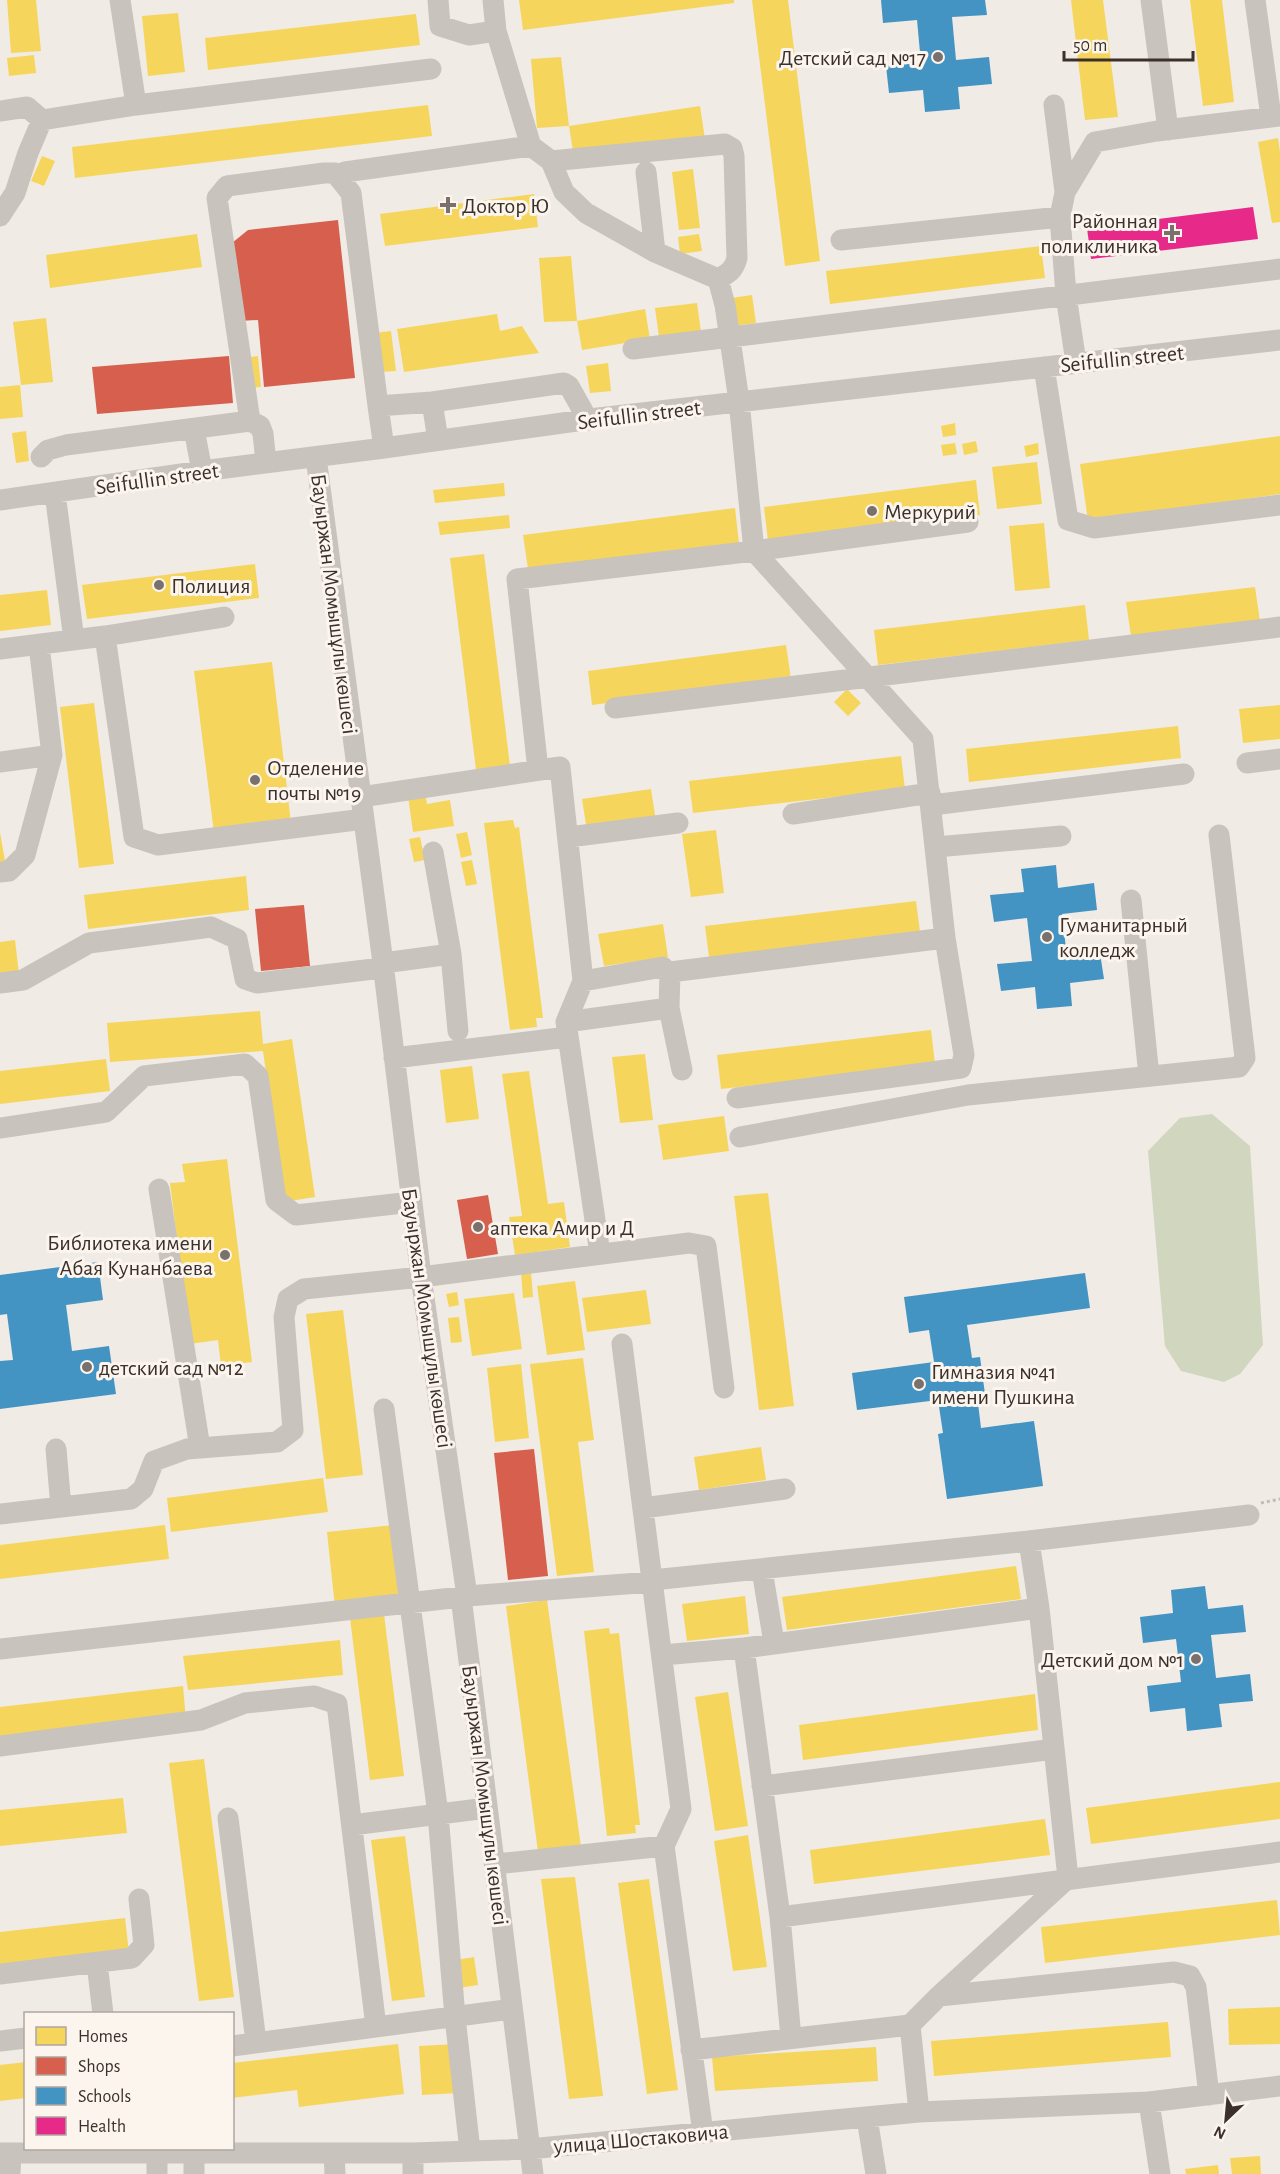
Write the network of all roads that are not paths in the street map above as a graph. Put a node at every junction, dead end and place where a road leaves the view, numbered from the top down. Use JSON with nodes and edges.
{"nodes":[{"id":1,"x":120,"y":0,"type":"edge"},
{"id":2,"x":438,"y":0,"type":"edge"},
{"id":3,"x":494,"y":0,"type":"edge"},
{"id":4,"x":1151,"y":0,"type":"edge"},
{"id":5,"x":1255,"y":0,"type":"edge"},
{"id":6,"x":496,"y":31,"type":"junction"},
{"id":7,"x":431,"y":69,"type":"dead end"},
{"id":8,"x":136,"y":105,"type":"junction"},
{"id":9,"x":1054,"y":105,"type":"dead end"},
{"id":10,"x":0,"y":111,"type":"edge"},
{"id":11,"x":1275,"y":116,"type":"edge"},
{"id":12,"x":42,"y":120,"type":"junction"},
{"id":13,"x":1168,"y":130,"type":"junction"},
{"id":14,"x":531,"y":146,"type":"junction"},
{"id":15,"x":551,"y":161,"type":"junction"},
{"id":16,"x":345,"y":172,"type":"dead end"},
{"id":17,"x":646,"y":172,"type":"dead end"},
{"id":18,"x":1065,"y":192,"type":"junction"},
{"id":19,"x":0,"y":216,"type":"edge"},
{"id":20,"x":1060,"y":217,"type":"junction"},
{"id":21,"x":841,"y":240,"type":"dead end"},
{"id":22,"x":654,"y":252,"type":"junction"},
{"id":23,"x":1280,"y":269,"type":"edge"},
{"id":24,"x":718,"y":279,"type":"junction"},
{"id":25,"x":1065,"y":295,"type":"junction"},
{"id":26,"x":729,"y":336,"type":"junction"},
{"id":27,"x":1280,"y":340,"type":"edge"},
{"id":28,"x":633,"y":349,"type":"dead end"},
{"id":29,"x":1076,"y":363,"type":"junction"},
{"id":30,"x":1044,"y":367,"type":"junction"},
{"id":31,"x":739,"y":401,"type":"junction"},
{"id":32,"x":432,"y":402,"type":"junction"},
{"id":33,"x":378,"y":406,"type":"junction"},
{"id":34,"x":588,"y":420,"type":"junction"},
{"id":35,"x":250,"y":421,"type":"junction"},
{"id":36,"x":194,"y":429,"type":"junction"},
{"id":37,"x":438,"y":440,"type":"junction"},
{"id":38,"x":384,"y":448,"type":"junction"},
{"id":39,"x":41,"y":457,"type":"dead end"},
{"id":40,"x":316,"y":457,"type":"junction"},
{"id":41,"x":266,"y":462,"type":"junction"},
{"id":42,"x":202,"y":471,"type":"junction"},
{"id":43,"x":55,"y":493,"type":"junction"},
{"id":44,"x":0,"y":501,"type":"edge"},
{"id":45,"x":1280,"y":506,"type":"edge"},
{"id":46,"x":968,"y":522,"type":"dead end"},
{"id":47,"x":754,"y":551,"type":"junction"},
{"id":48,"x":224,"y":617,"type":"dead end"},
{"id":49,"x":1280,"y":627,"type":"edge"},
{"id":50,"x":105,"y":636,"type":"junction"},
{"id":51,"x":74,"y":640,"type":"junction"},
{"id":52,"x":39,"y":645,"type":"junction"},
{"id":53,"x":0,"y":649,"type":"edge"},
{"id":54,"x":866,"y":676,"type":"junction"},
{"id":55,"x":615,"y":708,"type":"dead end"},
{"id":56,"x":52,"y":755,"type":"junction"},
{"id":57,"x":1280,"y":759,"type":"edge"},
{"id":58,"x":0,"y":762,"type":"edge"},
{"id":59,"x":1247,"y":763,"type":"dead end"},
{"id":60,"x":538,"y":770,"type":"junction"},
{"id":61,"x":1184,"y":774,"type":"dead end"},
{"id":62,"x":361,"y":797,"type":"junction"},
{"id":63,"x":931,"y":799,"type":"junction"},
{"id":64,"x":793,"y":814,"type":"dead end"},
{"id":65,"x":364,"y":819,"type":"junction"},
{"id":66,"x":678,"y":823,"type":"dead end"},
{"id":67,"x":1220,"y":835,"type":"dead end"},
{"id":68,"x":1061,"y":836,"type":"dead end"},
{"id":69,"x":569,"y":837,"type":"junction"},
{"id":70,"x":936,"y":847,"type":"junction"},
{"id":71,"x":433,"y":852,"type":"dead end"},
{"id":72,"x":0,"y":872,"type":"edge"},
{"id":73,"x":1131,"y":900,"type":"dead end"},
{"id":74,"x":945,"y":938,"type":"junction"},
{"id":75,"x":451,"y":954,"type":"junction"},
{"id":76,"x":383,"y":966,"type":"junction"},
{"id":77,"x":663,"y":967,"type":"dead end"},
{"id":78,"x":583,"y":981,"type":"junction"},
{"id":79,"x":0,"y":983,"type":"edge"},
{"id":80,"x":669,"y":1008,"type":"junction"},
{"id":81,"x":567,"y":1030,"type":"junction"},
{"id":82,"x":458,"y":1031,"type":"dead end"},
{"id":83,"x":394,"y":1058,"type":"junction"},
{"id":84,"x":961,"y":1068,"type":"junction"},
{"id":85,"x":682,"y":1070,"type":"dead end"},
{"id":86,"x":1149,"y":1076,"type":"junction"},
{"id":87,"x":968,"y":1095,"type":"junction"},
{"id":88,"x":737,"y":1098,"type":"dead end"},
{"id":89,"x":0,"y":1128,"type":"edge"},
{"id":90,"x":740,"y":1137,"type":"dead end"},
{"id":91,"x":159,"y":1189,"type":"dead end"},
{"id":92,"x":412,"y":1202,"type":"junction"},
{"id":93,"x":600,"y":1254,"type":"junction"},
{"id":94,"x":421,"y":1278,"type":"junction"},
{"id":95,"x":622,"y":1344,"type":"dead end"},
{"id":96,"x":723,"y":1388,"type":"dead end"},
{"id":97,"x":384,"y":1409,"type":"dead end"},
{"id":98,"x":200,"y":1448,"type":"junction"},
{"id":99,"x":56,"y":1449,"type":"dead end"},
{"id":100,"x":785,"y":1489,"type":"dead end"},
{"id":101,"x":61,"y":1507,"type":"junction"},
{"id":102,"x":643,"y":1508,"type":"junction"},
{"id":103,"x":1254,"y":1509,"type":"road end"},
{"id":104,"x":0,"y":1514,"type":"edge"},
{"id":105,"x":1029,"y":1540,"type":"junction"},
{"id":106,"x":762,"y":1570,"type":"junction"},
{"id":107,"x":652,"y":1582,"type":"junction"},
{"id":108,"x":464,"y":1597,"type":"junction"},
{"id":109,"x":411,"y":1604,"type":"junction"},
{"id":110,"x":1039,"y":1608,"type":"junction"},
{"id":111,"x":774,"y":1643,"type":"junction"},
{"id":112,"x":744,"y":1647,"type":"junction"},
{"id":113,"x":0,"y":1650,"type":"edge"},
{"id":114,"x":662,"y":1655,"type":"junction"},
{"id":115,"x":0,"y":1746,"type":"edge"},
{"id":116,"x":1054,"y":1749,"type":"junction"},
{"id":117,"x":762,"y":1786,"type":"junction"},
{"id":118,"x":487,"y":1808,"type":"junction"},
{"id":119,"x":438,"y":1814,"type":"junction"},
{"id":120,"x":228,"y":1818,"type":"dead end"},
{"id":121,"x":352,"y":1825,"type":"junction"},
{"id":122,"x":664,"y":1846,"type":"junction"},
{"id":123,"x":1280,"y":1852,"type":"edge"},
{"id":124,"x":496,"y":1864,"type":"junction"},
{"id":125,"x":1068,"y":1878,"type":"junction"},
{"id":126,"x":139,"y":1899,"type":"dead end"},
{"id":127,"x":780,"y":1917,"type":"junction"},
{"id":128,"x":97,"y":1963,"type":"junction"},
{"id":129,"x":0,"y":1974,"type":"edge"},
{"id":130,"x":939,"y":1996,"type":"junction"},
{"id":131,"x":512,"y":2009,"type":"junction"},
{"id":132,"x":103,"y":2012,"type":"edge"},
{"id":133,"x":455,"y":2017,"type":"junction"},
{"id":134,"x":910,"y":2025,"type":"junction"},
{"id":135,"x":376,"y":2027,"type":"junction"},
{"id":136,"x":24,"y":2038,"type":"edge"},
{"id":137,"x":791,"y":2038,"type":"junction"},
{"id":138,"x":0,"y":2041,"type":"edge"},
{"id":139,"x":256,"y":2043,"type":"junction"},
{"id":140,"x":234,"y":2046,"type":"edge"},
{"id":141,"x":691,"y":2050,"type":"junction"},
{"id":142,"x":1280,"y":2086,"type":"edge"},
{"id":143,"x":1209,"y":2095,"type":"junction"},
{"id":144,"x":1149,"y":2102,"type":"junction"},
{"id":145,"x":919,"y":2112,"type":"junction"},
{"id":146,"x":867,"y":2118,"type":"junction"},
{"id":147,"x":702,"y":2133,"type":"junction"},
{"id":148,"x":529,"y":2149,"type":"junction"},
{"id":149,"x":121,"y":2150,"type":"edge"},
{"id":150,"x":470,"y":2151,"type":"junction"},
{"id":151,"x":157,"y":2152,"type":"junction"},
{"id":152,"x":194,"y":2152,"type":"junction"},
{"id":153,"x":334,"y":2153,"type":"junction"},
{"id":154,"x":7,"y":2160,"type":"edge"},
{"id":155,"x":413,"y":2164,"type":"edge"},
{"id":156,"x":157,"y":2174,"type":"edge"},
{"id":157,"x":194,"y":2174,"type":"edge"},
{"id":158,"x":335,"y":2174,"type":"edge"},
{"id":159,"x":533,"y":2174,"type":"edge"},
{"id":160,"x":876,"y":2174,"type":"edge"},
{"id":161,"x":1160,"y":2174,"type":"edge"}],
"edges":[{"from":1,"to":8,"type":"street"},
{"from":2,"to":6,"type":"street"},
{"from":3,"to":6,"type":"street"},
{"from":4,"to":13,"type":"street"},
{"from":5,"to":11,"type":"street"},
{"from":6,"to":14,"type":"street"},
{"from":7,"to":8,"type":"street"},
{"from":8,"to":12,"type":"street"},
{"from":9,"to":18,"type":"street"},
{"from":10,"to":12,"type":"street"},
{"from":11,"to":13,"type":"street"},
{"from":12,"to":19,"type":"street"},
{"from":13,"to":18,"type":"street"},
{"from":14,"to":15,"type":"street"},
{"from":14,"to":16,"type":"street"},
{"from":15,"to":22,"type":"street"},
{"from":15,"to":24,"type":"street"},
{"from":17,"to":22,"type":"street"},
{"from":18,"to":20,"type":"street"},
{"from":20,"to":21,"type":"street"},
{"from":20,"to":25,"type":"street"},
{"from":22,"to":24,"type":"street"},
{"from":23,"to":25,"type":"street"},
{"from":24,"to":26,"type":"street"},
{"from":25,"to":26,"type":"street"},
{"from":25,"to":29,"type":"street"},
{"from":26,"to":28,"type":"street"},
{"from":26,"to":31,"type":"street"},
{"from":27,"to":29,"type":"street","name":"Seifullin street"},
{"from":29,"to":30,"type":"street","name":"Seifullin street"},
{"from":30,"to":31,"type":"street","name":"Seifullin street"},
{"from":30,"to":45,"type":"street"},
{"from":31,"to":34,"type":"street","name":"Seifullin street"},
{"from":31,"to":47,"type":"street"},
{"from":32,"to":33,"type":"street"},
{"from":32,"to":34,"type":"street"},
{"from":32,"to":37,"type":"street"},
{"from":33,"to":35,"type":"street"},
{"from":33,"to":38,"type":"street"},
{"from":34,"to":37,"type":"street","name":"Seifullin street"},
{"from":35,"to":36,"type":"street"},
{"from":35,"to":41,"type":"street"},
{"from":36,"to":39,"type":"street"},
{"from":36,"to":42,"type":"street"},
{"from":37,"to":38,"type":"street","name":"Seifullin street"},
{"from":38,"to":40,"type":"street","name":"Seifullin street"},
{"from":40,"to":41,"type":"street","name":"Seifullin street"},
{"from":40,"to":62,"type":"street","name":"Бауыржан Момышұлы көшесі"},
{"from":41,"to":42,"type":"street","name":"Seifullin street"},
{"from":42,"to":43,"type":"street","name":"Seifullin street"},
{"from":43,"to":44,"type":"street","name":"Seifullin street"},
{"from":43,"to":51,"type":"street"},
{"from":46,"to":47,"type":"street"},
{"from":47,"to":54,"type":"street"},
{"from":47,"to":60,"type":"street"},
{"from":48,"to":50,"type":"street"},
{"from":49,"to":54,"type":"street"},
{"from":50,"to":51,"type":"street"},
{"from":50,"to":65,"type":"street"},
{"from":51,"to":52,"type":"street"},
{"from":52,"to":53,"type":"street"},
{"from":52,"to":56,"type":"street"},
{"from":54,"to":55,"type":"street"},
{"from":54,"to":63,"type":"street"},
{"from":56,"to":58,"type":"street"},
{"from":56,"to":72,"type":"street"},
{"from":57,"to":59,"type":"street"},
{"from":60,"to":62,"type":"street"},
{"from":60,"to":69,"type":"street"},
{"from":61,"to":63,"type":"street"},
{"from":62,"to":65,"type":"street","name":"Бауыржан Момышұлы көшесі"},
{"from":63,"to":64,"type":"street"},
{"from":63,"to":70,"type":"street"},
{"from":65,"to":76,"type":"street","name":"Бауыржан Момышұлы көшесі"},
{"from":66,"to":69,"type":"street"},
{"from":67,"to":86,"type":"street"},
{"from":68,"to":70,"type":"street"},
{"from":69,"to":78,"type":"street"},
{"from":70,"to":74,"type":"street"},
{"from":71,"to":75,"type":"street"},
{"from":73,"to":86,"type":"street"},
{"from":74,"to":80,"type":"street"},
{"from":74,"to":84,"type":"street"},
{"from":75,"to":76,"type":"street"},
{"from":75,"to":82,"type":"street"},
{"from":76,"to":79,"type":"street"},
{"from":76,"to":83,"type":"street","name":"Бауыржан Момышұлы көшесі"},
{"from":77,"to":78,"type":"street"},
{"from":78,"to":81,"type":"street"},
{"from":80,"to":81,"type":"street"},
{"from":80,"to":85,"type":"street"},
{"from":81,"to":83,"type":"street"},
{"from":81,"to":93,"type":"street"},
{"from":83,"to":92,"type":"street","name":"Бауыржан Момышұлы көшесі"},
{"from":84,"to":87,"type":"street"},
{"from":84,"to":88,"type":"street"},
{"from":86,"to":87,"type":"street"},
{"from":87,"to":90,"type":"street"},
{"from":89,"to":92,"type":"street"},
{"from":91,"to":98,"type":"street"},
{"from":92,"to":94,"type":"street","name":"Бауыржан Момышұлы көшесі"},
{"from":93,"to":94,"type":"street"},
{"from":93,"to":96,"type":"street"},
{"from":94,"to":98,"type":"street"},
{"from":94,"to":108,"type":"street","name":"Бауыржан Момышұлы көшесі"},
{"from":95,"to":102,"type":"street"},
{"from":97,"to":109,"type":"street"},
{"from":98,"to":101,"type":"street"},
{"from":99,"to":101,"type":"street"},
{"from":100,"to":102,"type":"street"},
{"from":101,"to":104,"type":"street"},
{"from":102,"to":107,"type":"street"},
{"from":103,"to":105,"type":"street"},
{"from":105,"to":106,"type":"street"},
{"from":105,"to":110,"type":"street"},
{"from":106,"to":107,"type":"street"},
{"from":106,"to":111,"type":"street"},
{"from":107,"to":108,"type":"street"},
{"from":107,"to":114,"type":"street"},
{"from":108,"to":109,"type":"street"},
{"from":108,"to":118,"type":"street","name":"Бауыржан Момышұлы көшесі"},
{"from":109,"to":113,"type":"street"},
{"from":109,"to":119,"type":"street"},
{"from":110,"to":111,"type":"street"},
{"from":110,"to":116,"type":"street"},
{"from":111,"to":112,"type":"street"},
{"from":112,"to":114,"type":"street"},
{"from":112,"to":117,"type":"street"},
{"from":114,"to":122,"type":"street"},
{"from":115,"to":121,"type":"street"},
{"from":116,"to":117,"type":"street"},
{"from":116,"to":125,"type":"street"},
{"from":117,"to":127,"type":"street"},
{"from":118,"to":119,"type":"street"},
{"from":118,"to":124,"type":"street","name":"Бауыржан Момышұлы көшесі"},
{"from":119,"to":121,"type":"street"},
{"from":119,"to":133,"type":"street"},
{"from":120,"to":139,"type":"street"},
{"from":121,"to":135,"type":"street"},
{"from":122,"to":124,"type":"street"},
{"from":122,"to":141,"type":"street"},
{"from":123,"to":125,"type":"street"},
{"from":124,"to":131,"type":"street","name":"Бауыржан Момышұлы көшесі"},
{"from":125,"to":127,"type":"street"},
{"from":125,"to":130,"type":"street"},
{"from":126,"to":128,"type":"street"},
{"from":127,"to":137,"type":"street"},
{"from":128,"to":129,"type":"street"},
{"from":128,"to":132,"type":"street"},
{"from":130,"to":134,"type":"street"},
{"from":130,"to":143,"type":"street"},
{"from":131,"to":133,"type":"street"},
{"from":131,"to":148,"type":"street","name":"Бауыржан Момышұлы көшесі"},
{"from":133,"to":135,"type":"street"},
{"from":133,"to":150,"type":"street"},
{"from":134,"to":137,"type":"street"},
{"from":134,"to":145,"type":"street"},
{"from":135,"to":139,"type":"street"},
{"from":136,"to":138,"type":"street"},
{"from":137,"to":141,"type":"street"},
{"from":139,"to":140,"type":"street"},
{"from":141,"to":147,"type":"street"},
{"from":142,"to":143,"type":"street","name":"улица Шостаковича"},
{"from":143,"to":144,"type":"street","name":"улица Шостаковича"},
{"from":144,"to":145,"type":"street","name":"улица Шостаковича"},
{"from":144,"to":161,"type":"street"},
{"from":145,"to":146,"type":"street","name":"улица Шостаковича"},
{"from":146,"to":147,"type":"street","name":"улица Шостаковича"},
{"from":146,"to":160,"type":"street"},
{"from":147,"to":148,"type":"street","name":"улица Шостаковича"},
{"from":148,"to":150,"type":"street","name":"улица Шостаковича"},
{"from":148,"to":159,"type":"street","name":"Бауыржан Момышұлы көшесі"},
{"from":149,"to":151,"type":"street","name":"улица Шостаковича"},
{"from":149,"to":154,"type":"street","name":"улица Шостаковича"},
{"from":150,"to":155,"type":"street","name":"улица Шостаковича"},
{"from":151,"to":152,"type":"street","name":"улица Шостаковича"},
{"from":151,"to":156,"type":"street"},
{"from":152,"to":153,"type":"street","name":"улица Шостаковича"},
{"from":152,"to":157,"type":"street"},
{"from":153,"to":155,"type":"street","name":"улица Шостаковича"},
{"from":153,"to":158,"type":"street"}]}
